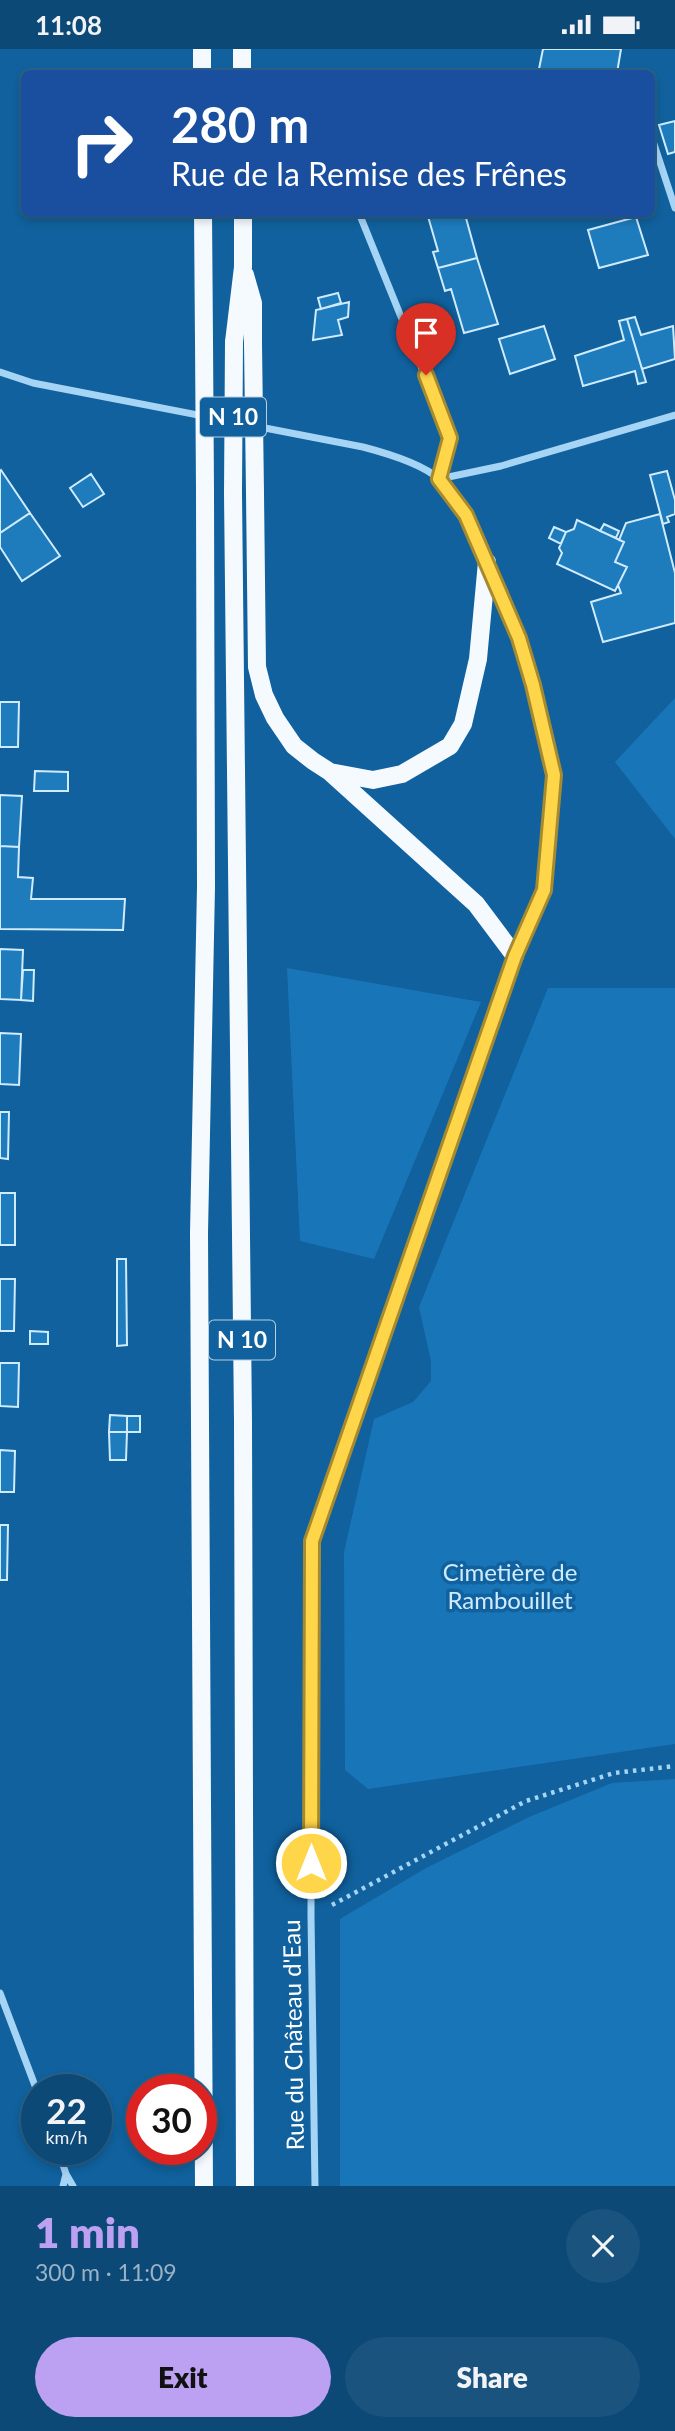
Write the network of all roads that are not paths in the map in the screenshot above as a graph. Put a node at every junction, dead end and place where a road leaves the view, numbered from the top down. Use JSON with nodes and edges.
{"nodes":[{"id":1,"x":202,"y":49,"type":"edge"},
{"id":2,"x":242,"y":49,"type":"edge"},
{"id":3,"x":202,"y":70,"type":"edge"},
{"id":4,"x":242,"y":70,"type":"edge"},
{"id":5,"x":655,"y":147,"type":"edge"},
{"id":6,"x":675,"y":208,"type":"edge"},
{"id":7,"x":203,"y":217,"type":"edge"},
{"id":8,"x":243,"y":217,"type":"edge"},
{"id":9,"x":361,"y":217,"type":"edge"},
{"id":10,"x":243,"y":267,"type":"junction"},
{"id":11,"x":0,"y":372,"type":"edge"},
{"id":12,"x":675,"y":415,"type":"edge"},
{"id":13,"x":439,"y":479,"type":"junction"},
{"id":14,"x":487,"y":562,"type":"junction"},
{"id":15,"x":330,"y":772,"type":"junction"},
{"id":16,"x":515,"y":956,"type":"junction"},
{"id":17,"x":0,"y":1993,"type":"edge"},
{"id":18,"x":31,"y":2074,"type":"edge"},
{"id":19,"x":63,"y":2165,"type":"edge"},
{"id":20,"x":66,"y":2175,"type":"junction"},
{"id":21,"x":63,"y":2186,"type":"edge"},
{"id":22,"x":73,"y":2186,"type":"edge"},
{"id":23,"x":204,"y":2186,"type":"edge"},
{"id":24,"x":245,"y":2186,"type":"edge"},
{"id":25,"x":315,"y":2186,"type":"edge"}],
"edges":[{"from":1,"to":3,"type":"main road"},
{"from":2,"to":4,"type":"main road"},
{"from":5,"to":6,"type":"street"},
{"from":7,"to":23,"type":"main road","number":"N 10","bridge":true},
{"from":8,"to":10,"type":"main road","number":"N 10"},
{"from":9,"to":13,"type":"street"},
{"from":10,"to":15,"type":"main road","bridge":true},
{"from":10,"to":24,"type":"main road","number":"N 10","bridge":true},
{"from":11,"to":13,"type":"street"},
{"from":12,"to":13,"type":"street"},
{"from":13,"to":14,"type":"street","name":"Rue du Château d'Eau"},
{"from":14,"to":15,"type":"main road"},
{"from":14,"to":16,"type":"street","name":"Rue du Château d'Eau"},
{"from":15,"to":16,"type":"main road"},
{"from":16,"to":25,"type":"street","name":"Rue du Château d'Eau"},
{"from":17,"to":18,"type":"street"},
{"from":19,"to":20,"type":"street"},
{"from":20,"to":21,"type":"street"},
{"from":20,"to":22,"type":"street"}]}
